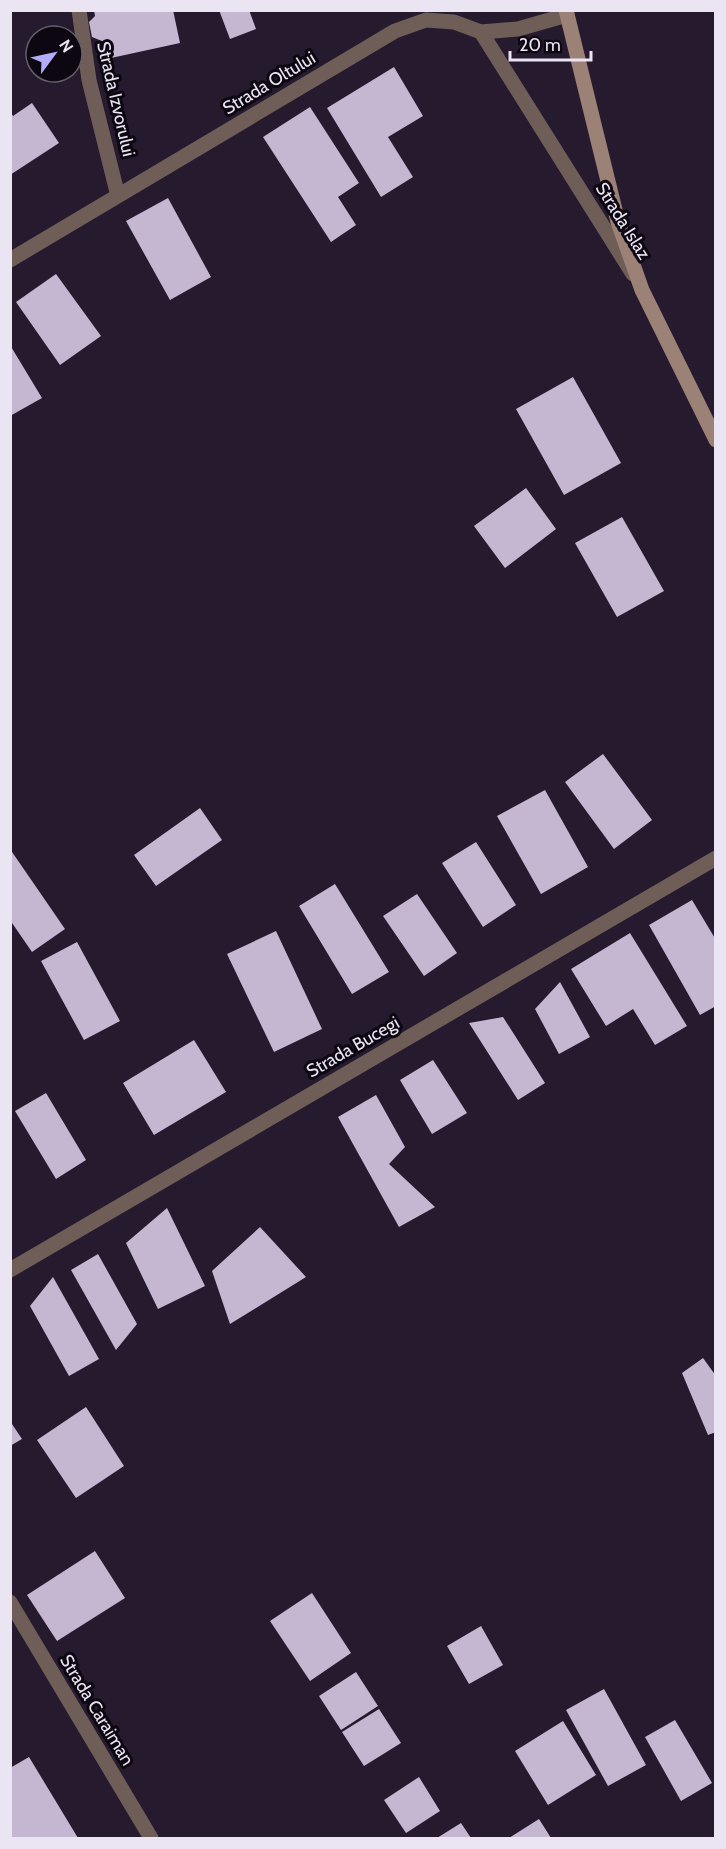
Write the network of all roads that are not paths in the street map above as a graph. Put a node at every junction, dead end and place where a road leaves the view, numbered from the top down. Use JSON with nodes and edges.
{"nodes":[{"id":1,"x":78,"y":10,"type":"edge"},
{"id":2,"x":566,"y":13,"type":"edge"},
{"id":3,"x":481,"y":32,"type":"junction"},
{"id":4,"x":118,"y":196,"type":"junction"},
{"id":5,"x":10,"y":260,"type":"edge"},
{"id":6,"x":642,"y":290,"type":"junction"},
{"id":7,"x":716,"y":440,"type":"edge"},
{"id":8,"x":716,"y":858,"type":"edge"},
{"id":9,"x":10,"y":1270,"type":"edge"},
{"id":10,"x":10,"y":1602,"type":"edge"},
{"id":11,"x":151,"y":1839,"type":"edge"}],
"edges":[{"from":1,"to":4,"type":"street","name":"Strada Izvorului"},
{"from":2,"to":3,"type":"street","name":"Strada Oltului"},
{"from":2,"to":6,"type":"main road"},
{"from":3,"to":4,"type":"street","name":"Strada Oltului"},
{"from":3,"to":6,"type":"street","name":"Strada Islaz"},
{"from":4,"to":5,"type":"street","name":"Strada Oltului"},
{"from":6,"to":7,"type":"main road","name":"Strada Islaz"},
{"from":8,"to":9,"type":"street","name":"Strada Bucegi"},
{"from":10,"to":11,"type":"street","name":"Strada Caraiman"}]}
